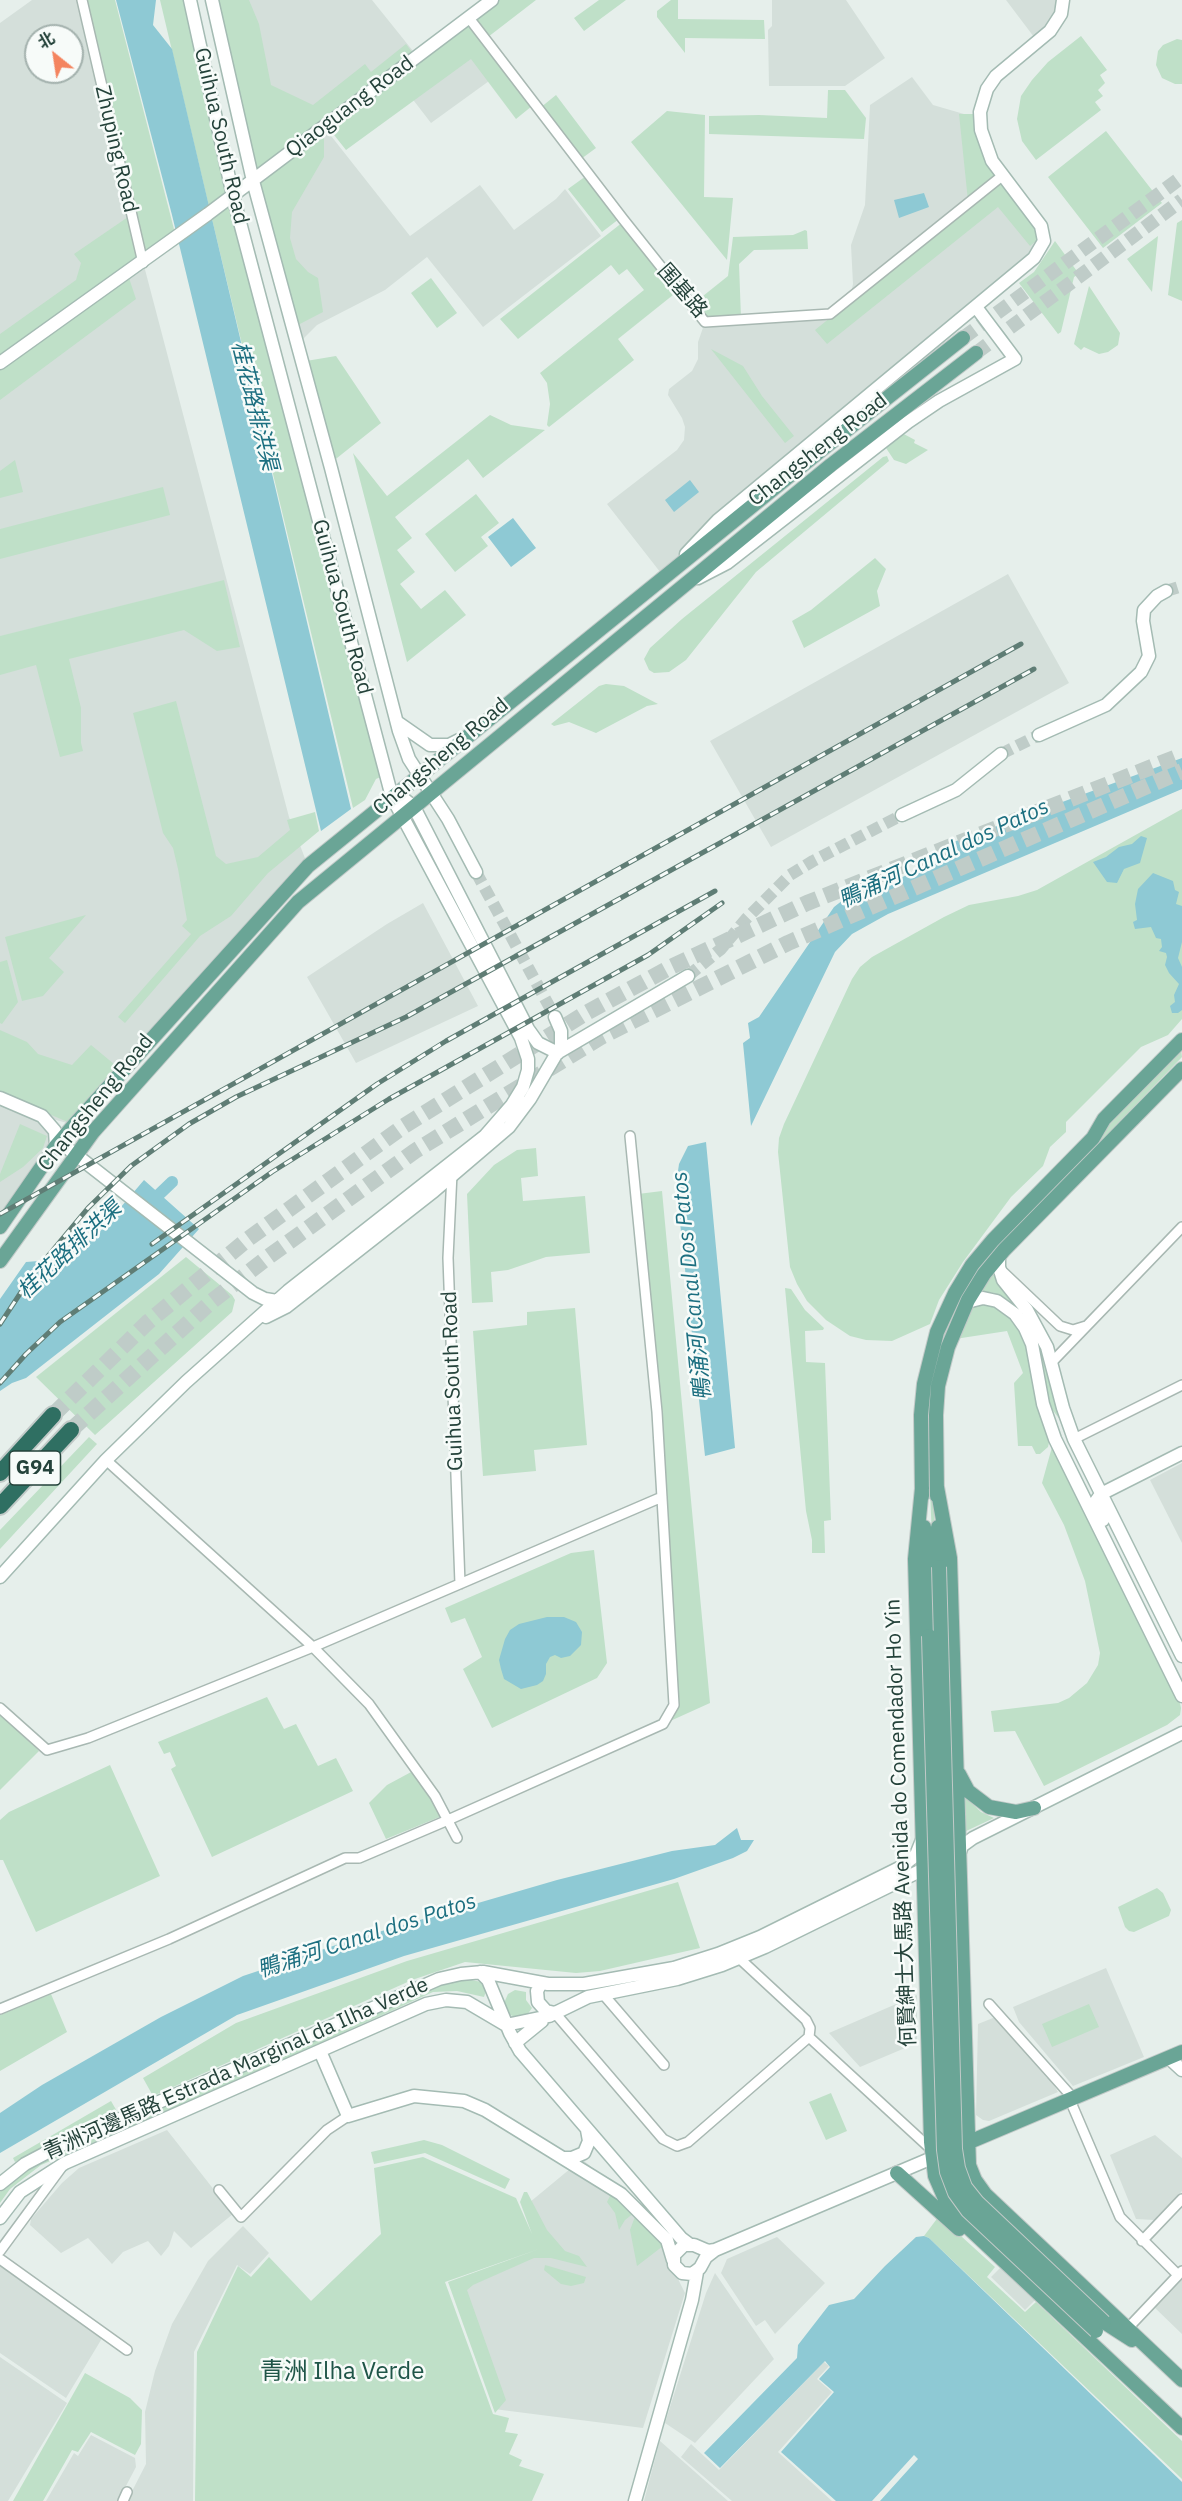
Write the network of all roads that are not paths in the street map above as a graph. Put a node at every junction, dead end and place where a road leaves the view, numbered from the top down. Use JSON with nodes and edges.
{"nodes":[{"id":1,"x":82,"y":0,"type":"edge"},
{"id":2,"x":190,"y":0,"type":"edge"},
{"id":3,"x":212,"y":0,"type":"edge"},
{"id":4,"x":492,"y":0,"type":"edge"},
{"id":5,"x":1063,"y":0,"type":"edge"},
{"id":6,"x":469,"y":18,"type":"junction"},
{"id":7,"x":1002,"y":176,"type":"junction"},
{"id":8,"x":253,"y":181,"type":"junction"},
{"id":9,"x":233,"y":196,"type":"junction"},
{"id":10,"x":142,"y":263,"type":"junction"},
{"id":11,"x":976,"y":307,"type":"junction"},
{"id":12,"x":963,"y":339,"type":"tunnel mouth"},
{"id":13,"x":976,"y":353,"type":"tunnel mouth"},
{"id":14,"x":0,"y":363,"type":"edge"},
{"id":15,"x":667,"y":574,"type":"junction"},
{"id":16,"x":679,"y":588,"type":"junction"},
{"id":17,"x":1166,"y":591,"type":"tunnel mouth"},
{"id":18,"x":397,"y":722,"type":"junction"},
{"id":19,"x":469,"y":735,"type":"junction"},
{"id":20,"x":1039,"y":735,"type":"tunnel mouth"},
{"id":21,"x":1001,"y":754,"type":"tunnel mouth"},
{"id":22,"x":418,"y":776,"type":"junction"},
{"id":23,"x":431,"y":793,"type":"junction"},
{"id":24,"x":392,"y":797,"type":"junction"},
{"id":25,"x":408,"y":812,"type":"junction"},
{"id":26,"x":902,"y":815,"type":"tunnel mouth"},
{"id":27,"x":476,"y":872,"type":"tunnel mouth"},
{"id":28,"x":688,"y":976,"type":"tunnel mouth"},
{"id":29,"x":585,"y":1037,"type":"junction"},
{"id":30,"x":521,"y":1038,"type":"junction"},
{"id":31,"x":1182,"y":1040,"type":"edge"},
{"id":32,"x":1182,"y":1052,"type":"edge"},
{"id":33,"x":558,"y":1053,"type":"junction"},
{"id":34,"x":1182,"y":1069,"type":"edge"},
{"id":35,"x":0,"y":1098,"type":"edge"},
{"id":36,"x":86,"y":1111,"type":"junction"},
{"id":37,"x":42,"y":1116,"type":"junction"},
{"id":38,"x":630,"y":1136,"type":"dead end"},
{"id":39,"x":1093,"y":1138,"type":"junction"},
{"id":40,"x":88,"y":1139,"type":"junction"},
{"id":41,"x":60,"y":1141,"type":"junction"},
{"id":42,"x":74,"y":1153,"type":"junction"},
{"id":43,"x":453,"y":1162,"type":"junction"},
{"id":44,"x":94,"y":1169,"type":"junction"},
{"id":45,"x":452,"y":1177,"type":"junction"},
{"id":46,"x":0,"y":1227,"type":"edge"},
{"id":47,"x":1182,"y":1227,"type":"edge"},
{"id":48,"x":0,"y":1261,"type":"edge"},
{"id":49,"x":999,"y":1262,"type":"junction"},
{"id":50,"x":253,"y":1293,"type":"junction"},
{"id":51,"x":967,"y":1302,"type":"junction"},
{"id":52,"x":282,"y":1304,"type":"junction"},
{"id":53,"x":1089,"y":1323,"type":"junction"},
{"id":54,"x":252,"y":1324,"type":"junction"},
{"id":55,"x":1052,"y":1362,"type":"junction"},
{"id":56,"x":1182,"y":1385,"type":"edge"},
{"id":57,"x":1045,"y":1413,"type":"junction"},
{"id":58,"x":53,"y":1415,"type":"tunnel mouth"},
{"id":59,"x":71,"y":1430,"type":"tunnel mouth"},
{"id":60,"x":1074,"y":1439,"type":"junction"},
{"id":61,"x":1182,"y":1453,"type":"edge"},
{"id":62,"x":106,"y":1460,"type":"junction"},
{"id":63,"x":0,"y":1473,"type":"edge"},
{"id":64,"x":937,"y":1487,"type":"junction"},
{"id":65,"x":922,"y":1488,"type":"junction"},
{"id":66,"x":1101,"y":1494,"type":"junction"},
{"id":67,"x":662,"y":1497,"type":"junction"},
{"id":68,"x":0,"y":1506,"type":"edge"},
{"id":69,"x":933,"y":1568,"type":"junction"},
{"id":70,"x":0,"y":1577,"type":"edge"},
{"id":71,"x":460,"y":1584,"type":"junction"},
{"id":72,"x":1126,"y":1584,"type":"junction"},
{"id":73,"x":1164,"y":1620,"type":"junction"},
{"id":74,"x":1148,"y":1628,"type":"junction"},
{"id":75,"x":314,"y":1647,"type":"junction"},
{"id":76,"x":1182,"y":1656,"type":"edge"},
{"id":77,"x":954,"y":1688,"type":"junction"},
{"id":78,"x":1182,"y":1696,"type":"edge"},
{"id":79,"x":0,"y":1708,"type":"edge"},
{"id":80,"x":920,"y":1723,"type":"junction"},
{"id":81,"x":1181,"y":1735,"type":"edge"},
{"id":82,"x":956,"y":1751,"type":"junction"},
{"id":83,"x":921,"y":1780,"type":"junction"},
{"id":84,"x":1034,"y":1808,"type":"junction"},
{"id":85,"x":448,"y":1820,"type":"junction"},
{"id":86,"x":958,"y":1827,"type":"junction"},
{"id":87,"x":923,"y":1836,"type":"junction"},
{"id":88,"x":457,"y":1838,"type":"dead end"},
{"id":89,"x":959,"y":1856,"type":"junction"},
{"id":90,"x":924,"y":1869,"type":"junction"},
{"id":91,"x":961,"y":1939,"type":"junction"},
{"id":92,"x":739,"y":1958,"type":"junction"},
{"id":93,"x":480,"y":1972,"type":"junction"},
{"id":94,"x":927,"y":1974,"type":"junction"},
{"id":95,"x":489,"y":1983,"type":"junction"},
{"id":96,"x":541,"y":1983,"type":"junction"},
{"id":97,"x":603,"y":1994,"type":"junction"},
{"id":98,"x":963,"y":1996,"type":"junction"},
{"id":99,"x":989,"y":2004,"type":"dead end"},
{"id":100,"x":477,"y":2006,"type":"junction"},
{"id":101,"x":0,"y":2009,"type":"edge"},
{"id":102,"x":552,"y":2015,"type":"junction"},
{"id":103,"x":506,"y":2025,"type":"junction"},
{"id":104,"x":928,"y":2031,"type":"junction"},
{"id":105,"x":809,"y":2037,"type":"junction"},
{"id":106,"x":515,"y":2043,"type":"junction"},
{"id":107,"x":320,"y":2051,"type":"junction"},
{"id":108,"x":1182,"y":2052,"type":"edge"},
{"id":109,"x":1169,"y":2058,"type":"junction"},
{"id":110,"x":664,"y":2065,"type":"dead end"},
{"id":111,"x":1182,"y":2070,"type":"edge"},
{"id":112,"x":1071,"y":2099,"type":"junction"},
{"id":113,"x":348,"y":2116,"type":"junction"},
{"id":114,"x":931,"y":2118,"type":"junction"},
{"id":115,"x":586,"y":2128,"type":"junction"},
{"id":116,"x":967,"y":2143,"type":"junction"},
{"id":117,"x":932,"y":2154,"type":"junction"},
{"id":118,"x":565,"y":2158,"type":"junction"},
{"id":119,"x":65,"y":2163,"type":"junction"},
{"id":120,"x":897,"y":2173,"type":"junction"},
{"id":121,"x":0,"y":2184,"type":"edge"},
{"id":122,"x":219,"y":2190,"type":"dead end"},
{"id":123,"x":1182,"y":2199,"type":"edge"},
{"id":124,"x":1001,"y":2209,"type":"junction"},
{"id":125,"x":0,"y":2218,"type":"edge"},
{"id":126,"x":977,"y":2235,"type":"junction"},
{"id":127,"x":1142,"y":2241,"type":"junction"},
{"id":128,"x":693,"y":2246,"type":"junction"},
{"id":129,"x":715,"y":2250,"type":"junction"},
{"id":130,"x":0,"y":2251,"type":"edge"},
{"id":131,"x":0,"y":2259,"type":"edge"},
{"id":132,"x":1002,"y":2259,"type":"junction"},
{"id":133,"x":673,"y":2260,"type":"junction"},
{"id":134,"x":700,"y":2268,"type":"junction"},
{"id":135,"x":682,"y":2272,"type":"junction"},
{"id":136,"x":1180,"y":2273,"type":"edge"},
{"id":137,"x":692,"y":2301,"type":"junction"},
{"id":138,"x":1100,"y":2327,"type":"junction"},
{"id":139,"x":1128,"y":2328,"type":"junction"},
{"id":140,"x":127,"y":2350,"type":"dead end"},
{"id":141,"x":1155,"y":2354,"type":"junction"},
{"id":142,"x":1130,"y":2379,"type":"junction"},
{"id":143,"x":1182,"y":2380,"type":"edge"},
{"id":144,"x":1182,"y":2428,"type":"edge"},
{"id":145,"x":635,"y":2501,"type":"edge"}],
"edges":[{"from":1,"to":10,"type":"street","name":"Zhuping Road"},
{"from":2,"to":9,"type":"main road","name":"Guihua South Road"},
{"from":3,"to":8,"type":"main road","name":"Guihua South Road"},
{"from":4,"to":6,"type":"main road","name":"Qiaoguang Road"},
{"from":5,"to":7,"type":"main road"},
{"from":6,"to":7,"type":"street","name":"围基路"},
{"from":6,"to":8,"type":"main road","name":"Qiaoguang Road"},
{"from":7,"to":11,"type":"main road"},
{"from":8,"to":9,"type":"main road","name":"Qiaoguang Road"},
{"from":8,"to":18,"type":"main road","name":"Guihua South Road"},
{"from":9,"to":10,"type":"main road","name":"Qiaoguang Road"},
{"from":9,"to":24,"type":"main road","name":"Guihua South Road"},
{"from":10,"to":14,"type":"main road"},
{"from":11,"to":15,"type":"main road"},
{"from":11,"to":16,"type":"main road"},
{"from":12,"to":15,"type":"main road","name":"Changsheng Road"},
{"from":13,"to":16,"type":"main road","name":"Changsheng Road"},
{"from":15,"to":19,"type":"main road","name":"Changsheng Road"},
{"from":16,"to":23,"type":"main road","name":"Changsheng Road"},
{"from":17,"to":20,"type":"main road"},
{"from":18,"to":19,"type":"main road"},
{"from":18,"to":22,"type":"main road","name":"Guihua South Road"},
{"from":19,"to":22,"type":"main road","name":"Changsheng Road"},
{"from":21,"to":26,"type":"main road"},
{"from":22,"to":23,"type":"main road","name":"Guihua South Road"},
{"from":22,"to":24,"type":"main road","name":"Changsheng Road"},
{"from":23,"to":25,"type":"main road","name":"Changsheng Road"},
{"from":23,"to":27,"type":"main road","name":"Guihua South Road"},
{"from":24,"to":25,"type":"main road","name":"Guihua South Road"},
{"from":24,"to":36,"type":"main road","name":"Changsheng Road"},
{"from":25,"to":30,"type":"main road","name":"Guihua South Road"},
{"from":25,"to":33,"type":"main road"},
{"from":25,"to":40,"type":"main road","name":"Changsheng Road"},
{"from":28,"to":29,"type":"main road"},
{"from":29,"to":33,"type":"main road"},
{"from":29,"to":33,"type":"main road"},
{"from":30,"to":33,"type":"main road"},
{"from":30,"to":43,"type":"main road","name":"Guihua South Road"},
{"from":31,"to":39,"type":"main road","name":"何賢紳士大馬路 Avenida do Comendador Ho Yin"},
{"from":32,"to":39,"type":"main road"},
{"from":33,"to":45,"type":"main road"},
{"from":34,"to":49,"type":"main road"},
{"from":35,"to":37,"type":"main road"},
{"from":36,"to":37,"type":"main road"},
{"from":36,"to":41,"type":"main road","name":"Changsheng Road"},
{"from":37,"to":41,"type":"main road"},
{"from":38,"to":67,"type":"street"},
{"from":39,"to":65,"type":"main road","name":"何賢紳士大馬路 Avenida do Comendador Ho Yin"},
{"from":40,"to":42,"type":"main road","name":"Changsheng Road"},
{"from":40,"to":44,"type":"main road"},
{"from":41,"to":42,"type":"main road"},
{"from":41,"to":46,"type":"main road","name":"Changsheng Road"},
{"from":42,"to":44,"type":"main road"},
{"from":42,"to":48,"type":"main road","name":"Changsheng Road"},
{"from":43,"to":45,"type":"street","name":"Guihua South Road"},
{"from":43,"to":52,"type":"main road","name":"Guihua South Road"},
{"from":44,"to":50,"type":"main road"},
{"from":45,"to":52,"type":"main road"},
{"from":45,"to":71,"type":"street","name":"Guihua South Road"},
{"from":47,"to":53,"type":"street"},
{"from":49,"to":51,"type":"main road"},
{"from":49,"to":53,"type":"street"},
{"from":49,"to":55,"type":"main road"},
{"from":50,"to":52,"type":"main road"},
{"from":50,"to":54,"type":"main road"},
{"from":51,"to":57,"type":"main road"},
{"from":51,"to":64,"type":"main road"},
{"from":52,"to":54,"type":"main road"},
{"from":53,"to":55,"type":"street"},
{"from":54,"to":62,"type":"main road"},
{"from":55,"to":60,"type":"main road"},
{"from":56,"to":60,"type":"street"},
{"from":57,"to":60,"type":"main road"},
{"from":57,"to":72,"type":"main road"},
{"from":58,"to":63,"type":"highway","number":"G94"},
{"from":59,"to":68,"type":"highway","number":"G94"},
{"from":60,"to":66,"type":"main road"},
{"from":61,"to":66,"type":"main road"},
{"from":62,"to":70,"type":"main road"},
{"from":62,"to":75,"type":"street"},
{"from":64,"to":69,"type":"main road"},
{"from":64,"to":77,"type":"main road"},
{"from":65,"to":69,"type":"main road","name":"何賢紳士大馬路 Avenida do Comendador Ho Yin"},
{"from":65,"to":80,"type":"main road","name":"何賢紳士大馬路 Avenida do Comendador Ho Yin"},
{"from":66,"to":72,"type":"main road"},
{"from":66,"to":73,"type":"main road"},
{"from":67,"to":71,"type":"street"},
{"from":67,"to":85,"type":"street"},
{"from":69,"to":138,"type":"main road","bridge":true},
{"from":71,"to":75,"type":"street"},
{"from":72,"to":74,"type":"main road"},
{"from":73,"to":74,"type":"main road"},
{"from":73,"to":76,"type":"main road"},
{"from":74,"to":78,"type":"main road"},
{"from":75,"to":79,"type":"street"},
{"from":75,"to":85,"type":"street"},
{"from":77,"to":80,"type":"main road"},
{"from":77,"to":82,"type":"main road"},
{"from":80,"to":83,"type":"main road","name":"何賢紳士大馬路 Avenida do Comendador Ho Yin"},
{"from":81,"to":84,"type":"main road"},
{"from":82,"to":83,"type":"main road"},
{"from":82,"to":84,"type":"main road"},
{"from":82,"to":86,"type":"main road"},
{"from":83,"to":87,"type":"main road","name":"何賢紳士大馬路 Avenida do Comendador Ho Yin"},
{"from":84,"to":89,"type":"main road"},
{"from":85,"to":88,"type":"street"},
{"from":85,"to":101,"type":"street"},
{"from":86,"to":89,"type":"main road"},
{"from":86,"to":90,"type":"main road"},
{"from":87,"to":90,"type":"main road","name":"何賢紳士大馬路 Avenida do Comendador Ho Yin"},
{"from":87,"to":96,"type":"main road","name":"青洲河邊馬路 Estrada Marginal da Ilha Verde"},
{"from":89,"to":91,"type":"main road"},
{"from":90,"to":92,"type":"main road"},
{"from":90,"to":94,"type":"main road","name":"何賢紳士大馬路 Avenida do Comendador Ho Yin"},
{"from":91,"to":94,"type":"main road"},
{"from":91,"to":98,"type":"main road"},
{"from":92,"to":97,"type":"main road"},
{"from":92,"to":105,"type":"street"},
{"from":93,"to":95,"type":"main road"},
{"from":93,"to":96,"type":"main road","name":"青洲河邊馬路 Estrada Marginal da Ilha Verde"},
{"from":93,"to":121,"type":"main road","name":"青洲河邊馬路 Estrada Marginal da Ilha Verde"},
{"from":94,"to":104,"type":"main road","name":"何賢紳士大馬路 Avenida do Comendador Ho Yin"},
{"from":95,"to":100,"type":"main road"},
{"from":95,"to":103,"type":"main road"},
{"from":96,"to":102,"type":"main road"},
{"from":97,"to":102,"type":"main road"},
{"from":97,"to":110,"type":"street"},
{"from":98,"to":104,"type":"main road"},
{"from":98,"to":116,"type":"main road"},
{"from":99,"to":112,"type":"street"},
{"from":100,"to":103,"type":"main road","name":"青洲河邊馬路 Estrada Marginal da Ilha Verde"},
{"from":100,"to":107,"type":"main road","name":"青洲河邊馬路 Estrada Marginal da Ilha Verde"},
{"from":102,"to":103,"type":"main road"},
{"from":102,"to":105,"type":"street"},
{"from":102,"to":106,"type":"main road"},
{"from":103,"to":106,"type":"main road"},
{"from":104,"to":114,"type":"main road","name":"何賢紳士大馬路 Avenida do Comendador Ho Yin"},
{"from":105,"to":117,"type":"street"},
{"from":106,"to":115,"type":"main road"},
{"from":107,"to":113,"type":"main road"},
{"from":107,"to":119,"type":"main road","name":"青洲河邊馬路 Estrada Marginal da Ilha Verde"},
{"from":108,"to":109,"type":"main road"},
{"from":109,"to":111,"type":"main road"},
{"from":109,"to":112,"type":"main road"},
{"from":112,"to":116,"type":"main road"},
{"from":112,"to":127,"type":"street"},
{"from":113,"to":118,"type":"main road"},
{"from":113,"to":122,"type":"street"},
{"from":114,"to":116,"type":"main road"},
{"from":114,"to":117,"type":"main road","name":"何賢紳士大馬路 Avenida do Comendador Ho Yin"},
{"from":115,"to":118,"type":"main road"},
{"from":115,"to":128,"type":"main road"},
{"from":116,"to":117,"type":"main road"},
{"from":116,"to":124,"type":"main road"},
{"from":117,"to":120,"type":"main road"},
{"from":117,"to":126,"type":"main road","name":"何賢紳士大馬路 Avenida do Comendador Ho Yin"},
{"from":118,"to":133,"type":"main road"},
{"from":119,"to":125,"type":"main road","name":"青洲河邊馬路 Estrada Marginal da Ilha Verde"},
{"from":119,"to":130,"type":"street","name":"青洲河邊馬路 Estrada Marginal da Ilha Verde"},
{"from":120,"to":129,"type":"main road"},
{"from":120,"to":132,"type":"main road"},
{"from":123,"to":127,"type":"street"},
{"from":124,"to":126,"type":"main road"},
{"from":124,"to":139,"type":"main road"},
{"from":126,"to":132,"type":"main road","name":"何賢紳士大馬路 Avenida do Comendador Ho Yin"},
{"from":127,"to":136,"type":"street"},
{"from":128,"to":129,"type":"main road"},
{"from":128,"to":133,"type":"main road"},
{"from":128,"to":134,"type":"main road"},
{"from":129,"to":134,"type":"main road"},
{"from":131,"to":140,"type":"street"},
{"from":132,"to":142,"type":"main road"},
{"from":133,"to":135,"type":"main road"},
{"from":134,"to":135,"type":"main road"},
{"from":134,"to":137,"type":"main road"},
{"from":135,"to":137,"type":"main road"},
{"from":136,"to":139,"type":"street"},
{"from":137,"to":145,"type":"main road"},
{"from":138,"to":141,"type":"main road"},
{"from":138,"to":142,"type":"main road"},
{"from":139,"to":141,"type":"main road"},
{"from":141,"to":143,"type":"main road"},
{"from":142,"to":144,"type":"main road"}]}
